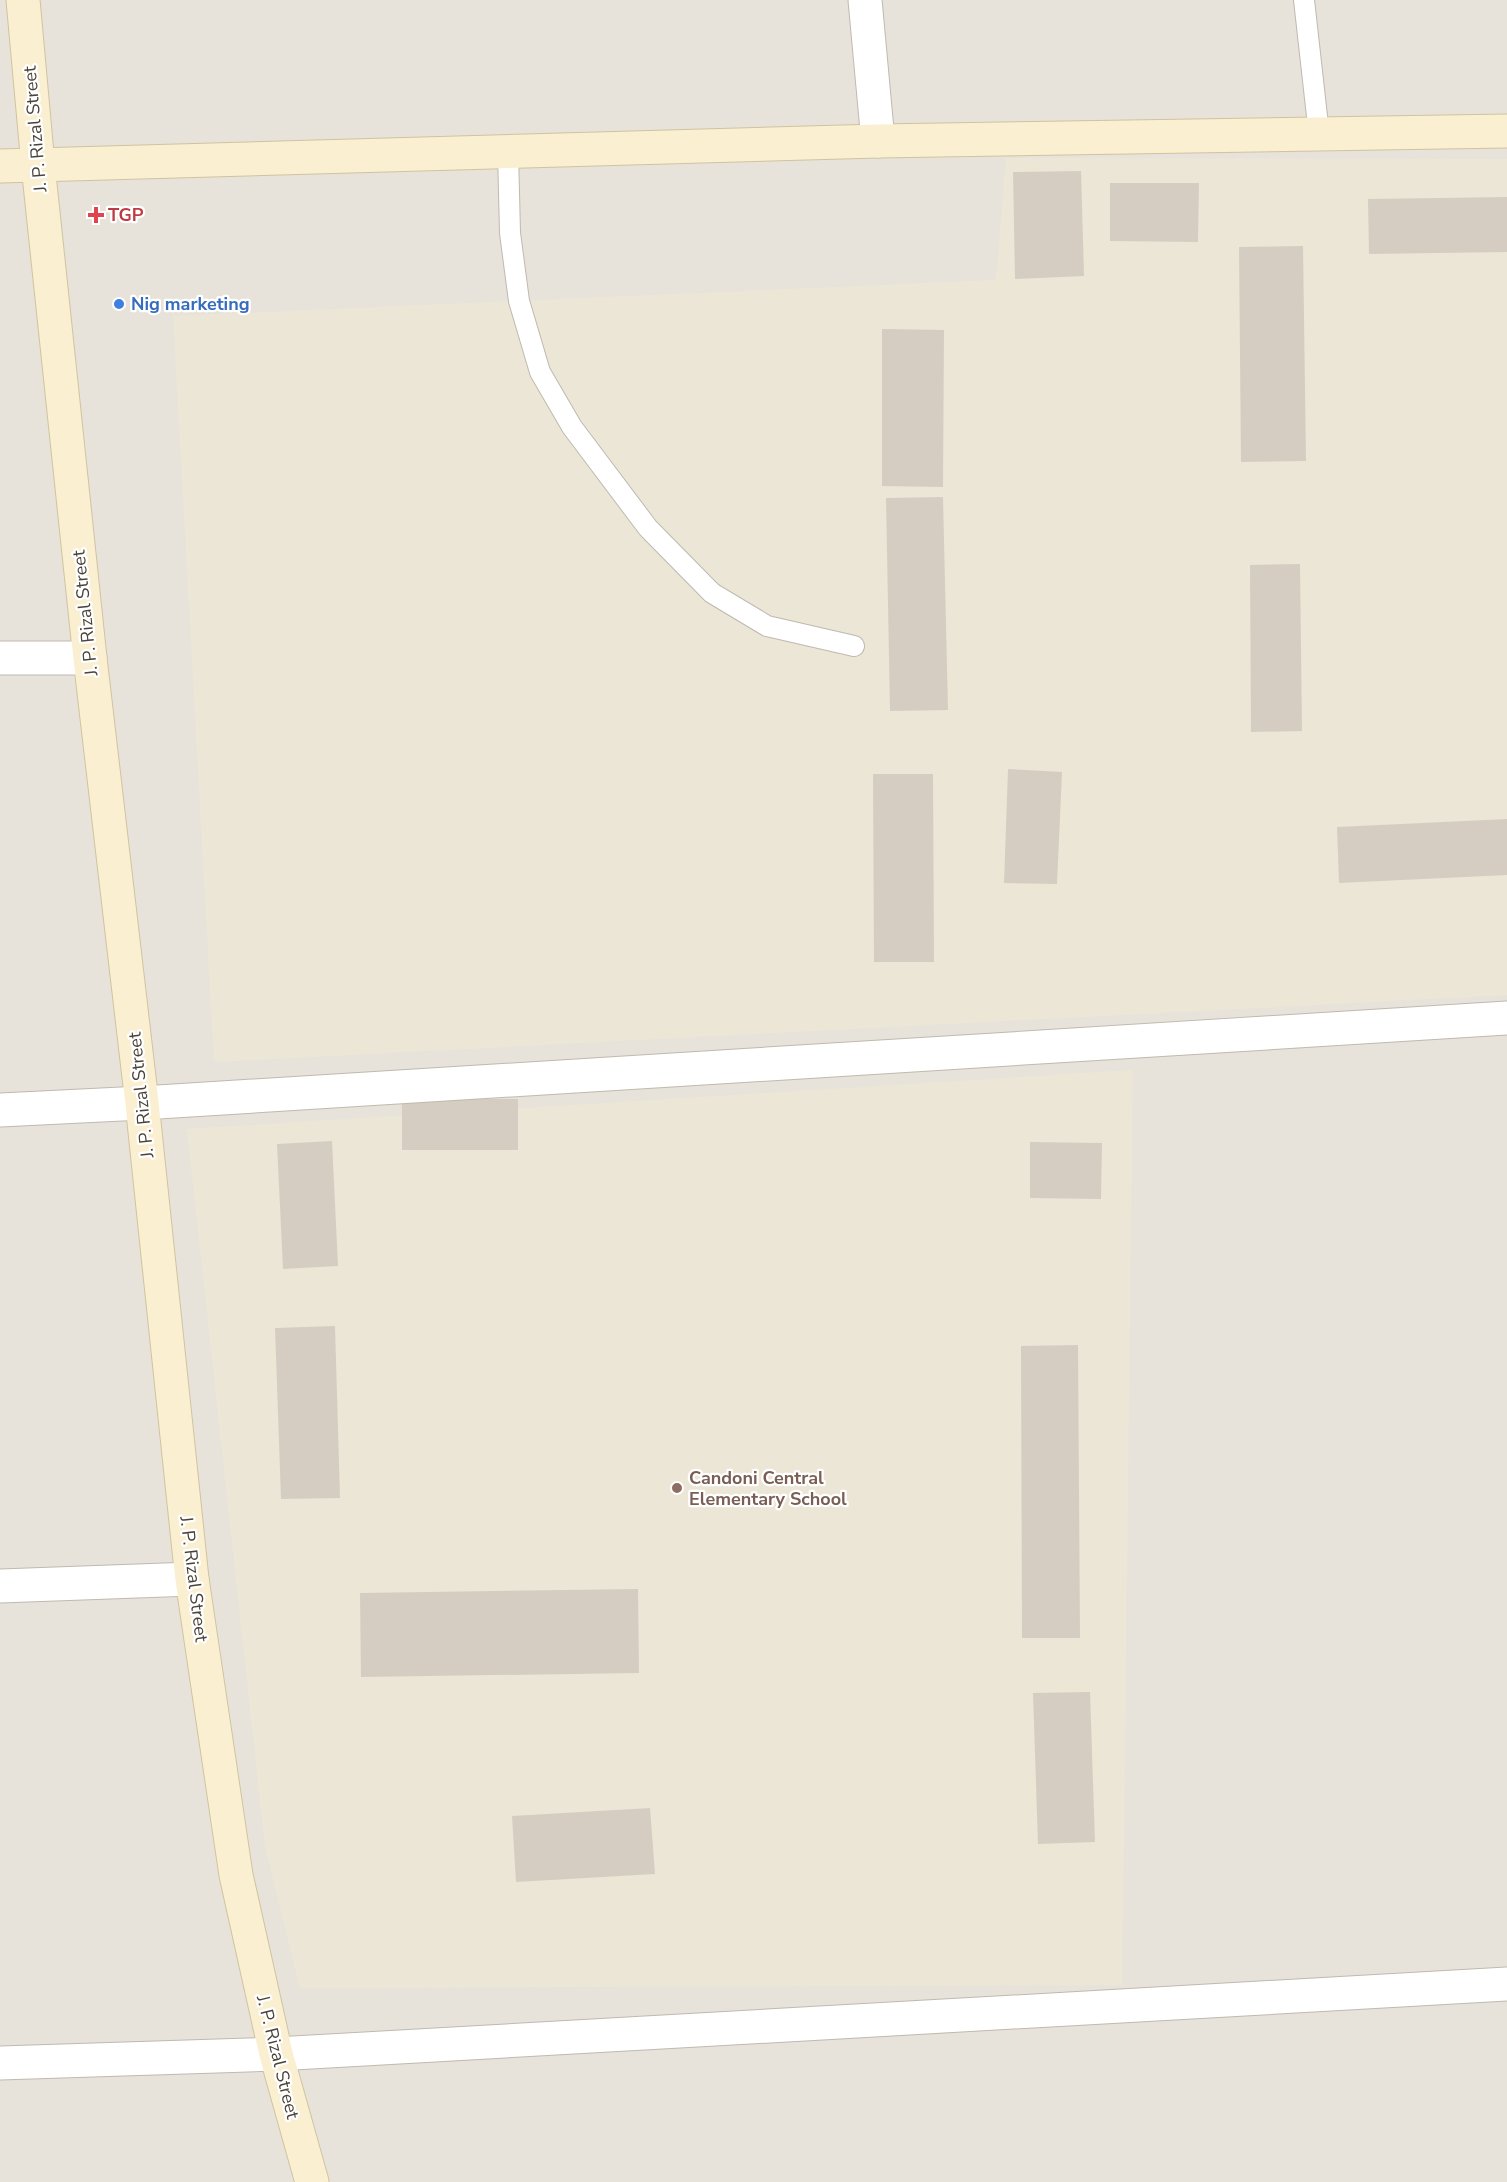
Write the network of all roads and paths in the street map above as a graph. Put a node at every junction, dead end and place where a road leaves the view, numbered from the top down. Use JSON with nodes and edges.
{"nodes":[{"id":1,"x":23,"y":0,"type":"edge"},
{"id":2,"x":865,"y":0,"type":"edge"},
{"id":3,"x":1304,"y":0,"type":"edge"},
{"id":4,"x":1507,"y":131,"type":"edge"},
{"id":5,"x":1318,"y":134,"type":"junction"},
{"id":6,"x":878,"y":141,"type":"junction"},
{"id":7,"x":508,"y":152,"type":"junction"},
{"id":8,"x":38,"y":165,"type":"junction"},
{"id":9,"x":0,"y":166,"type":"edge"},
{"id":10,"x":854,"y":646,"type":"dead end"},
{"id":11,"x":0,"y":658,"type":"edge"},
{"id":12,"x":90,"y":658,"type":"junction"},
{"id":13,"x":1507,"y":1018,"type":"edge"},
{"id":14,"x":142,"y":1103,"type":"junction"},
{"id":15,"x":0,"y":1110,"type":"edge"},
{"id":16,"x":192,"y":1579,"type":"junction"},
{"id":17,"x":0,"y":1586,"type":"edge"},
{"id":18,"x":1507,"y":1984,"type":"edge"},
{"id":19,"x":276,"y":2054,"type":"junction"},
{"id":20,"x":0,"y":2063,"type":"edge"},
{"id":21,"x":312,"y":2182,"type":"edge"}],
"edges":[{"from":1,"to":8,"type":"main road","name":"J. P. Rizal Street"},
{"from":2,"to":6,"type":"street"},
{"from":3,"to":5,"type":"lane"},
{"from":4,"to":5,"type":"main road"},
{"from":5,"to":6,"type":"main road"},
{"from":6,"to":7,"type":"main road"},
{"from":7,"to":8,"type":"main road"},
{"from":7,"to":10,"type":"lane"},
{"from":8,"to":9,"type":"main road"},
{"from":8,"to":12,"type":"main road","name":"J. P. Rizal Street"},
{"from":11,"to":12,"type":"street"},
{"from":12,"to":14,"type":"main road","name":"J. P. Rizal Street"},
{"from":13,"to":14,"type":"street"},
{"from":14,"to":15,"type":"street"},
{"from":14,"to":16,"type":"main road","name":"J. P. Rizal Street"},
{"from":16,"to":17,"type":"street"},
{"from":16,"to":19,"type":"main road","name":"J. P. Rizal Street"},
{"from":18,"to":19,"type":"street"},
{"from":19,"to":20,"type":"street"},
{"from":19,"to":21,"type":"main road","name":"J. P. Rizal Street"}]}
